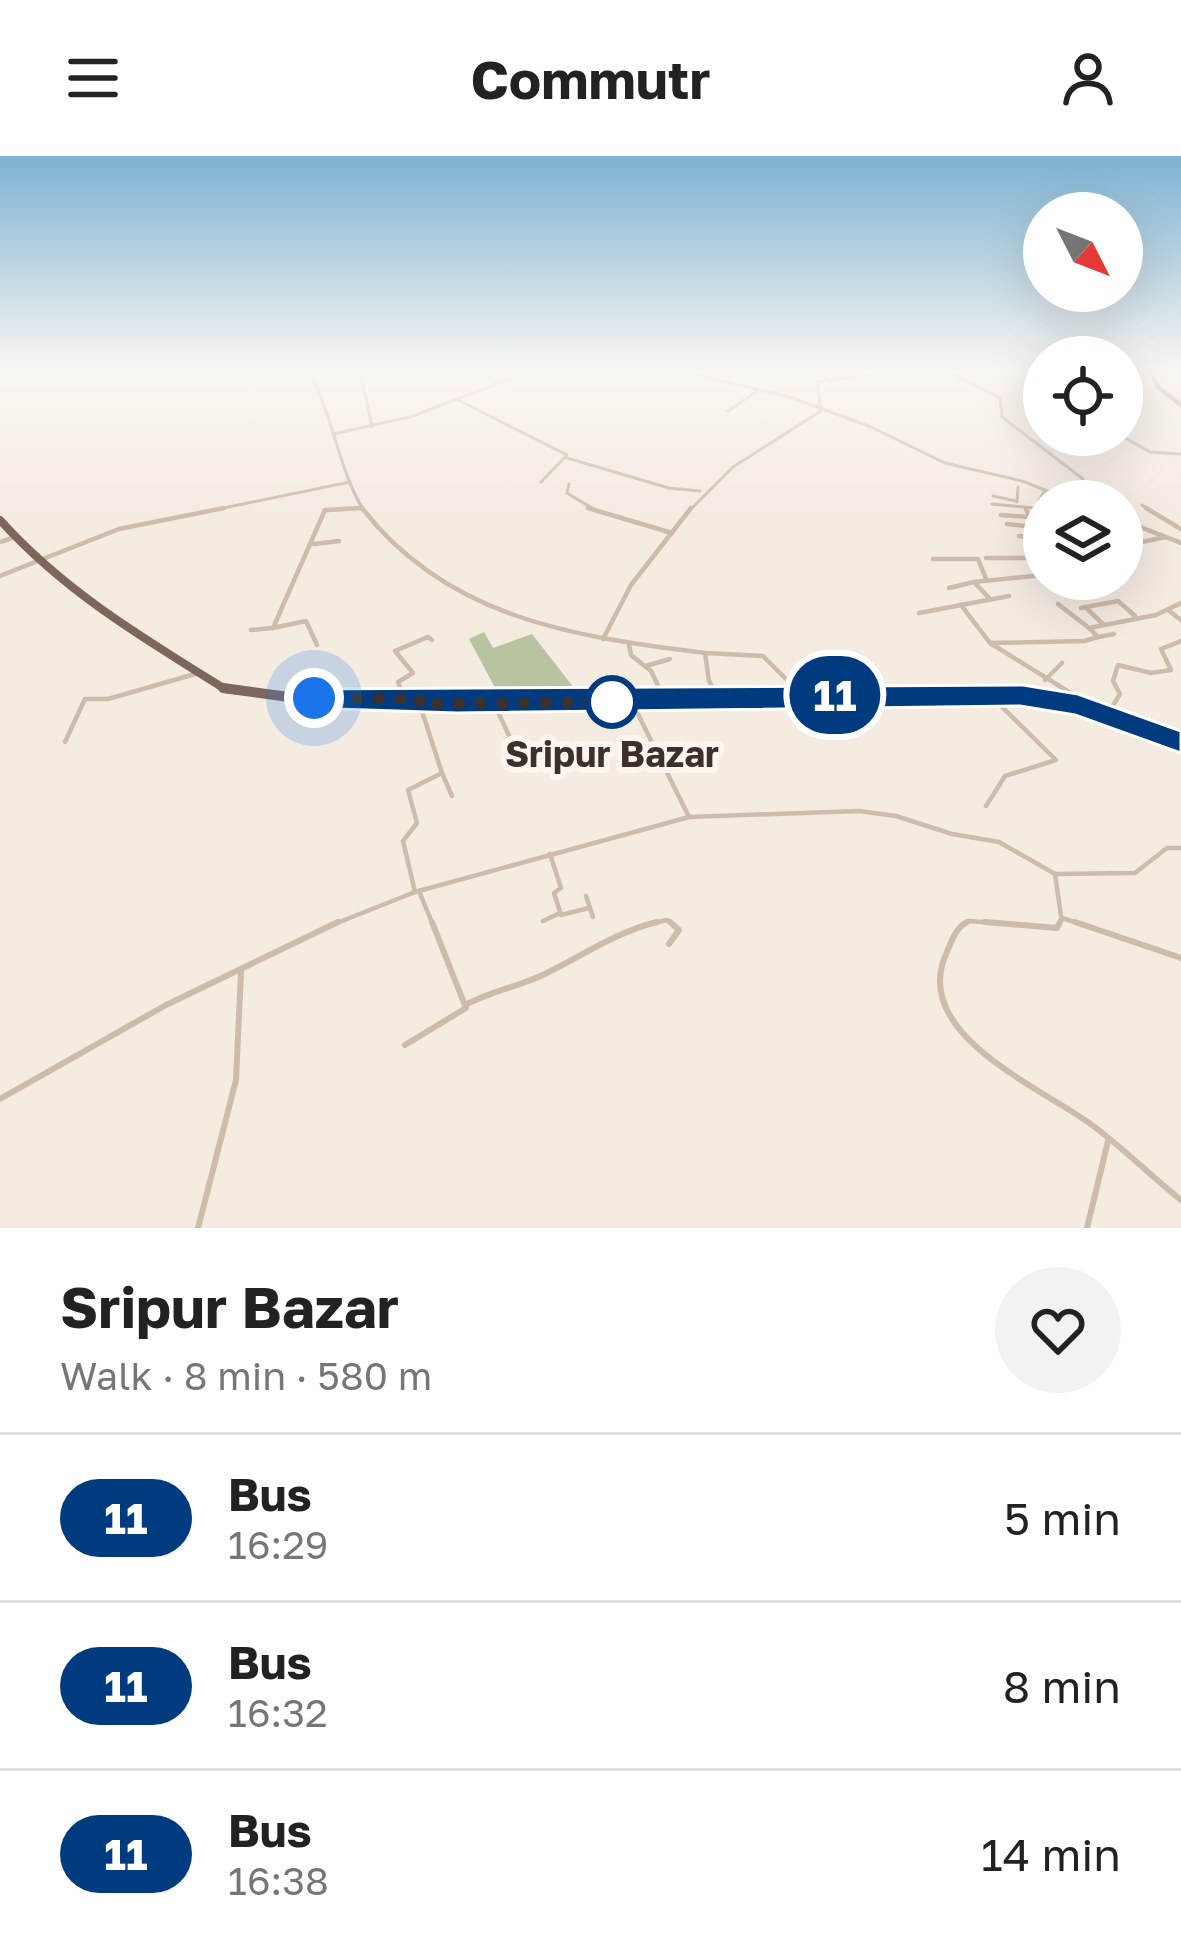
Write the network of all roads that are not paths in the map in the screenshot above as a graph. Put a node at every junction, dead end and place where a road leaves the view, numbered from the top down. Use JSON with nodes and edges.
{"nodes":[{"id":1,"x":329,"y":420,"type":"edge"},
{"id":2,"x":371,"y":420,"type":"edge"},
{"id":3,"x":394,"y":420,"type":"edge"},
{"id":4,"x":496,"y":420,"type":"edge"},
{"id":5,"x":808,"y":420,"type":"edge"},
{"id":6,"x":849,"y":420,"type":"edge"},
{"id":7,"x":1006,"y":420,"type":"edge"},
{"id":8,"x":372,"y":427,"type":"junction"},
{"id":9,"x":333,"y":434,"type":"junction"},
{"id":10,"x":1143,"y":448,"type":"edge"},
{"id":11,"x":1181,"y":454,"type":"edge"},
{"id":12,"x":567,"y":458,"type":"junction"},
{"id":13,"x":1082,"y":480,"type":"edge"},
{"id":14,"x":350,"y":482,"type":"junction"},
{"id":15,"x":541,"y":482,"type":"dead end"},
{"id":16,"x":569,"y":484,"type":"dead end"},
{"id":17,"x":1023,"y":484,"type":"edge"},
{"id":18,"x":1018,"y":487,"type":"dead end"},
{"id":19,"x":704,"y":491,"type":"junction"},
{"id":20,"x":993,"y":496,"type":"dead end"},
{"id":21,"x":992,"y":504,"type":"dead end"},
{"id":22,"x":1017,"y":504,"type":"junction"},
{"id":23,"x":1143,"y":506,"type":"edge"},
{"id":24,"x":1023,"y":507,"type":"edge"},
{"id":25,"x":362,"y":508,"type":"junction"},
{"id":26,"x":1001,"y":514,"type":"dead end"},
{"id":27,"x":1023,"y":517,"type":"edge"},
{"id":28,"x":0,"y":520,"type":"edge"},
{"id":29,"x":1007,"y":524,"type":"dead end"},
{"id":30,"x":1023,"y":526,"type":"edge"},
{"id":31,"x":1143,"y":529,"type":"edge"},
{"id":32,"x":1181,"y":529,"type":"edge"},
{"id":33,"x":672,"y":533,"type":"junction"},
{"id":34,"x":1018,"y":536,"type":"dead end"},
{"id":35,"x":1023,"y":536,"type":"edge"},
{"id":36,"x":15,"y":537,"type":"junction"},
{"id":37,"x":1166,"y":537,"type":"junction"},
{"id":38,"x":339,"y":541,"type":"dead end"},
{"id":39,"x":0,"y":542,"type":"edge"},
{"id":40,"x":1143,"y":542,"type":"edge"},
{"id":41,"x":1181,"y":543,"type":"edge"},
{"id":42,"x":314,"y":544,"type":"junction"},
{"id":43,"x":986,"y":558,"type":"dead end"},
{"id":44,"x":1023,"y":558,"type":"edge"},
{"id":45,"x":933,"y":559,"type":"dead end"},
{"id":46,"x":39,"y":563,"type":"junction"},
{"id":47,"x":0,"y":576,"type":"edge"},
{"id":48,"x":1023,"y":578,"type":"edge"},
{"id":49,"x":986,"y":579,"type":"junction"},
{"id":50,"x":974,"y":582,"type":"junction"},
{"id":51,"x":949,"y":588,"type":"dead end"},
{"id":52,"x":1009,"y":596,"type":"dead end"},
{"id":53,"x":990,"y":599,"type":"junction"},
{"id":54,"x":1181,"y":603,"type":"edge"},
{"id":55,"x":960,"y":604,"type":"junction"},
{"id":56,"x":1058,"y":604,"type":"dead end"},
{"id":57,"x":1168,"y":610,"type":"junction"},
{"id":58,"x":919,"y":613,"type":"dead end"},
{"id":59,"x":1135,"y":616,"type":"junction"},
{"id":60,"x":1181,"y":620,"type":"edge"},
{"id":61,"x":1103,"y":625,"type":"junction"},
{"id":62,"x":273,"y":628,"type":"junction"},
{"id":63,"x":1090,"y":628,"type":"junction"},
{"id":64,"x":251,"y":630,"type":"dead end"},
{"id":65,"x":1114,"y":634,"type":"dead end"},
{"id":66,"x":1098,"y":637,"type":"junction"},
{"id":67,"x":603,"y":639,"type":"junction"},
{"id":68,"x":432,"y":640,"type":"dead end"},
{"id":69,"x":1181,"y":641,"type":"edge"},
{"id":70,"x":628,"y":643,"type":"junction"},
{"id":71,"x":990,"y":643,"type":"junction"},
{"id":72,"x":316,"y":645,"type":"dead end"},
{"id":73,"x":705,"y":653,"type":"junction"},
{"id":74,"x":670,"y":659,"type":"dead end"},
{"id":75,"x":1062,"y":663,"type":"dead end"},
{"id":76,"x":646,"y":667,"type":"junction"},
{"id":77,"x":195,"y":674,"type":"junction"},
{"id":78,"x":1045,"y":680,"type":"junction"},
{"id":79,"x":803,"y":696,"type":"junction"},
{"id":80,"x":305,"y":698,"type":"junction"},
{"id":81,"x":664,"y":698,"type":"junction"},
{"id":82,"x":718,"y":698,"type":"junction"},
{"id":83,"x":994,"y":698,"type":"junction"},
{"id":84,"x":405,"y":699,"type":"junction"},
{"id":85,"x":420,"y":701,"type":"junction"},
{"id":86,"x":632,"y":701,"type":"junction"},
{"id":87,"x":1070,"y":701,"type":"junction"},
{"id":88,"x":494,"y":703,"type":"junction"},
{"id":89,"x":1109,"y":712,"type":"junction"},
{"id":90,"x":1181,"y":740,"type":"edge"},
{"id":91,"x":65,"y":742,"type":"dead end"},
{"id":92,"x":517,"y":753,"type":"dead end"},
{"id":93,"x":442,"y":773,"type":"junction"},
{"id":94,"x":452,"y":796,"type":"dead end"},
{"id":95,"x":986,"y":806,"type":"dead end"},
{"id":96,"x":689,"y":817,"type":"junction"},
{"id":97,"x":1181,"y":848,"type":"edge"},
{"id":98,"x":550,"y":854,"type":"junction"},
{"id":99,"x":1055,"y":874,"type":"junction"},
{"id":100,"x":417,"y":892,"type":"junction"},
{"id":101,"x":586,"y":896,"type":"dead end"},
{"id":102,"x":589,"y":908,"type":"junction"},
{"id":103,"x":560,"y":914,"type":"junction"},
{"id":104,"x":593,"y":917,"type":"dead end"},
{"id":105,"x":1062,"y":918,"type":"junction"},
{"id":106,"x":543,"y":921,"type":"dead end"},
{"id":107,"x":669,"y":944,"type":"dead end"},
{"id":108,"x":1181,"y":958,"type":"edge"},
{"id":109,"x":241,"y":972,"type":"junction"},
{"id":110,"x":465,"y":1005,"type":"junction"},
{"id":111,"x":405,"y":1045,"type":"dead end"},
{"id":112,"x":0,"y":1099,"type":"edge"},
{"id":113,"x":1108,"y":1141,"type":"junction"},
{"id":114,"x":1181,"y":1200,"type":"edge"},
{"id":115,"x":198,"y":1228,"type":"edge"},
{"id":116,"x":1087,"y":1228,"type":"edge"}],
"edges":[{"from":1,"to":9,"type":"street"},
{"from":2,"to":8,"type":"street"},
{"from":3,"to":8,"type":"street"},
{"from":4,"to":12,"type":"street"},
{"from":5,"to":19,"type":"street"},
{"from":6,"to":17,"type":"street"},
{"from":7,"to":13,"type":"street"},
{"from":8,"to":9,"type":"street"},
{"from":9,"to":14,"type":"street"},
{"from":10,"to":11,"type":"street"},
{"from":12,"to":15,"type":"street"},
{"from":12,"to":19,"type":"street"},
{"from":14,"to":25,"type":"street"},
{"from":14,"to":46,"type":"street"},
{"from":16,"to":33,"type":"street"},
{"from":18,"to":22,"type":"street"},
{"from":19,"to":33,"type":"street"},
{"from":20,"to":22,"type":"street"},
{"from":21,"to":22,"type":"street"},
{"from":22,"to":24,"type":"street"},
{"from":23,"to":32,"type":"street"},
{"from":25,"to":42,"type":"street"},
{"from":25,"to":67,"type":"street"},
{"from":26,"to":27,"type":"street"},
{"from":28,"to":36,"type":"main road"},
{"from":29,"to":30,"type":"street"},
{"from":31,"to":37,"type":"street"},
{"from":33,"to":67,"type":"street"},
{"from":34,"to":35,"type":"street"},
{"from":36,"to":39,"type":"street"},
{"from":36,"to":46,"type":"main road"},
{"from":37,"to":40,"type":"street"},
{"from":37,"to":41,"type":"street"},
{"from":38,"to":42,"type":"street"},
{"from":42,"to":62,"type":"street"},
{"from":43,"to":44,"type":"street"},
{"from":45,"to":49,"type":"street"},
{"from":46,"to":47,"type":"street"},
{"from":46,"to":77,"type":"main road"},
{"from":48,"to":49,"type":"street"},
{"from":49,"to":50,"type":"street"},
{"from":50,"to":51,"type":"street"},
{"from":50,"to":53,"type":"street"},
{"from":52,"to":53,"type":"street"},
{"from":53,"to":55,"type":"street"},
{"from":54,"to":57,"type":"street"},
{"from":55,"to":58,"type":"street"},
{"from":55,"to":71,"type":"street"},
{"from":56,"to":63,"type":"street"},
{"from":57,"to":59,"type":"street"},
{"from":57,"to":60,"type":"street"},
{"from":59,"to":61,"type":"street"},
{"from":59,"to":61,"type":"street"},
{"from":61,"to":63,"type":"street"},
{"from":62,"to":64,"type":"street"},
{"from":62,"to":72,"type":"street"},
{"from":63,"to":66,"type":"street"},
{"from":65,"to":66,"type":"street"},
{"from":66,"to":71,"type":"street"},
{"from":67,"to":70,"type":"street"},
{"from":68,"to":84,"type":"street"},
{"from":69,"to":89,"type":"street"},
{"from":70,"to":73,"type":"street"},
{"from":70,"to":76,"type":"street"},
{"from":71,"to":78,"type":"street"},
{"from":73,"to":79,"type":"street"},
{"from":73,"to":82,"type":"street"},
{"from":74,"to":76,"type":"street"},
{"from":75,"to":78,"type":"street"},
{"from":76,"to":81,"type":"street"},
{"from":77,"to":80,"type":"main road"},
{"from":77,"to":91,"type":"street"},
{"from":78,"to":87,"type":"street"},
{"from":79,"to":82,"type":"main road"},
{"from":79,"to":87,"type":"main road"},
{"from":80,"to":84,"type":"main road"},
{"from":80,"to":85,"type":"main road"},
{"from":81,"to":82,"type":"main road"},
{"from":81,"to":85,"type":"main road"},
{"from":83,"to":86,"type":"main road"},
{"from":83,"to":90,"type":"main road"},
{"from":83,"to":95,"type":"street"},
{"from":84,"to":85,"type":"main road"},
{"from":85,"to":88,"type":"main road"},
{"from":85,"to":93,"type":"street"},
{"from":86,"to":88,"type":"main road"},
{"from":86,"to":96,"type":"street"},
{"from":87,"to":89,"type":"main road"},
{"from":88,"to":92,"type":"street"},
{"from":89,"to":90,"type":"main road"},
{"from":93,"to":94,"type":"street"},
{"from":93,"to":100,"type":"street"},
{"from":96,"to":98,"type":"street"},
{"from":96,"to":99,"type":"street"},
{"from":97,"to":99,"type":"street"},
{"from":98,"to":100,"type":"street"},
{"from":98,"to":103,"type":"street"},
{"from":99,"to":105,"type":"street"},
{"from":100,"to":109,"type":"street"},
{"from":100,"to":110,"type":"street"},
{"from":101,"to":102,"type":"street"},
{"from":102,"to":103,"type":"street"},
{"from":102,"to":104,"type":"street"},
{"from":103,"to":106,"type":"street"},
{"from":105,"to":108,"type":"street"},
{"from":105,"to":113,"type":"street"},
{"from":107,"to":110,"type":"street"},
{"from":109,"to":112,"type":"street"},
{"from":109,"to":115,"type":"street"},
{"from":110,"to":111,"type":"street"},
{"from":113,"to":114,"type":"street"},
{"from":113,"to":116,"type":"street"}]}
